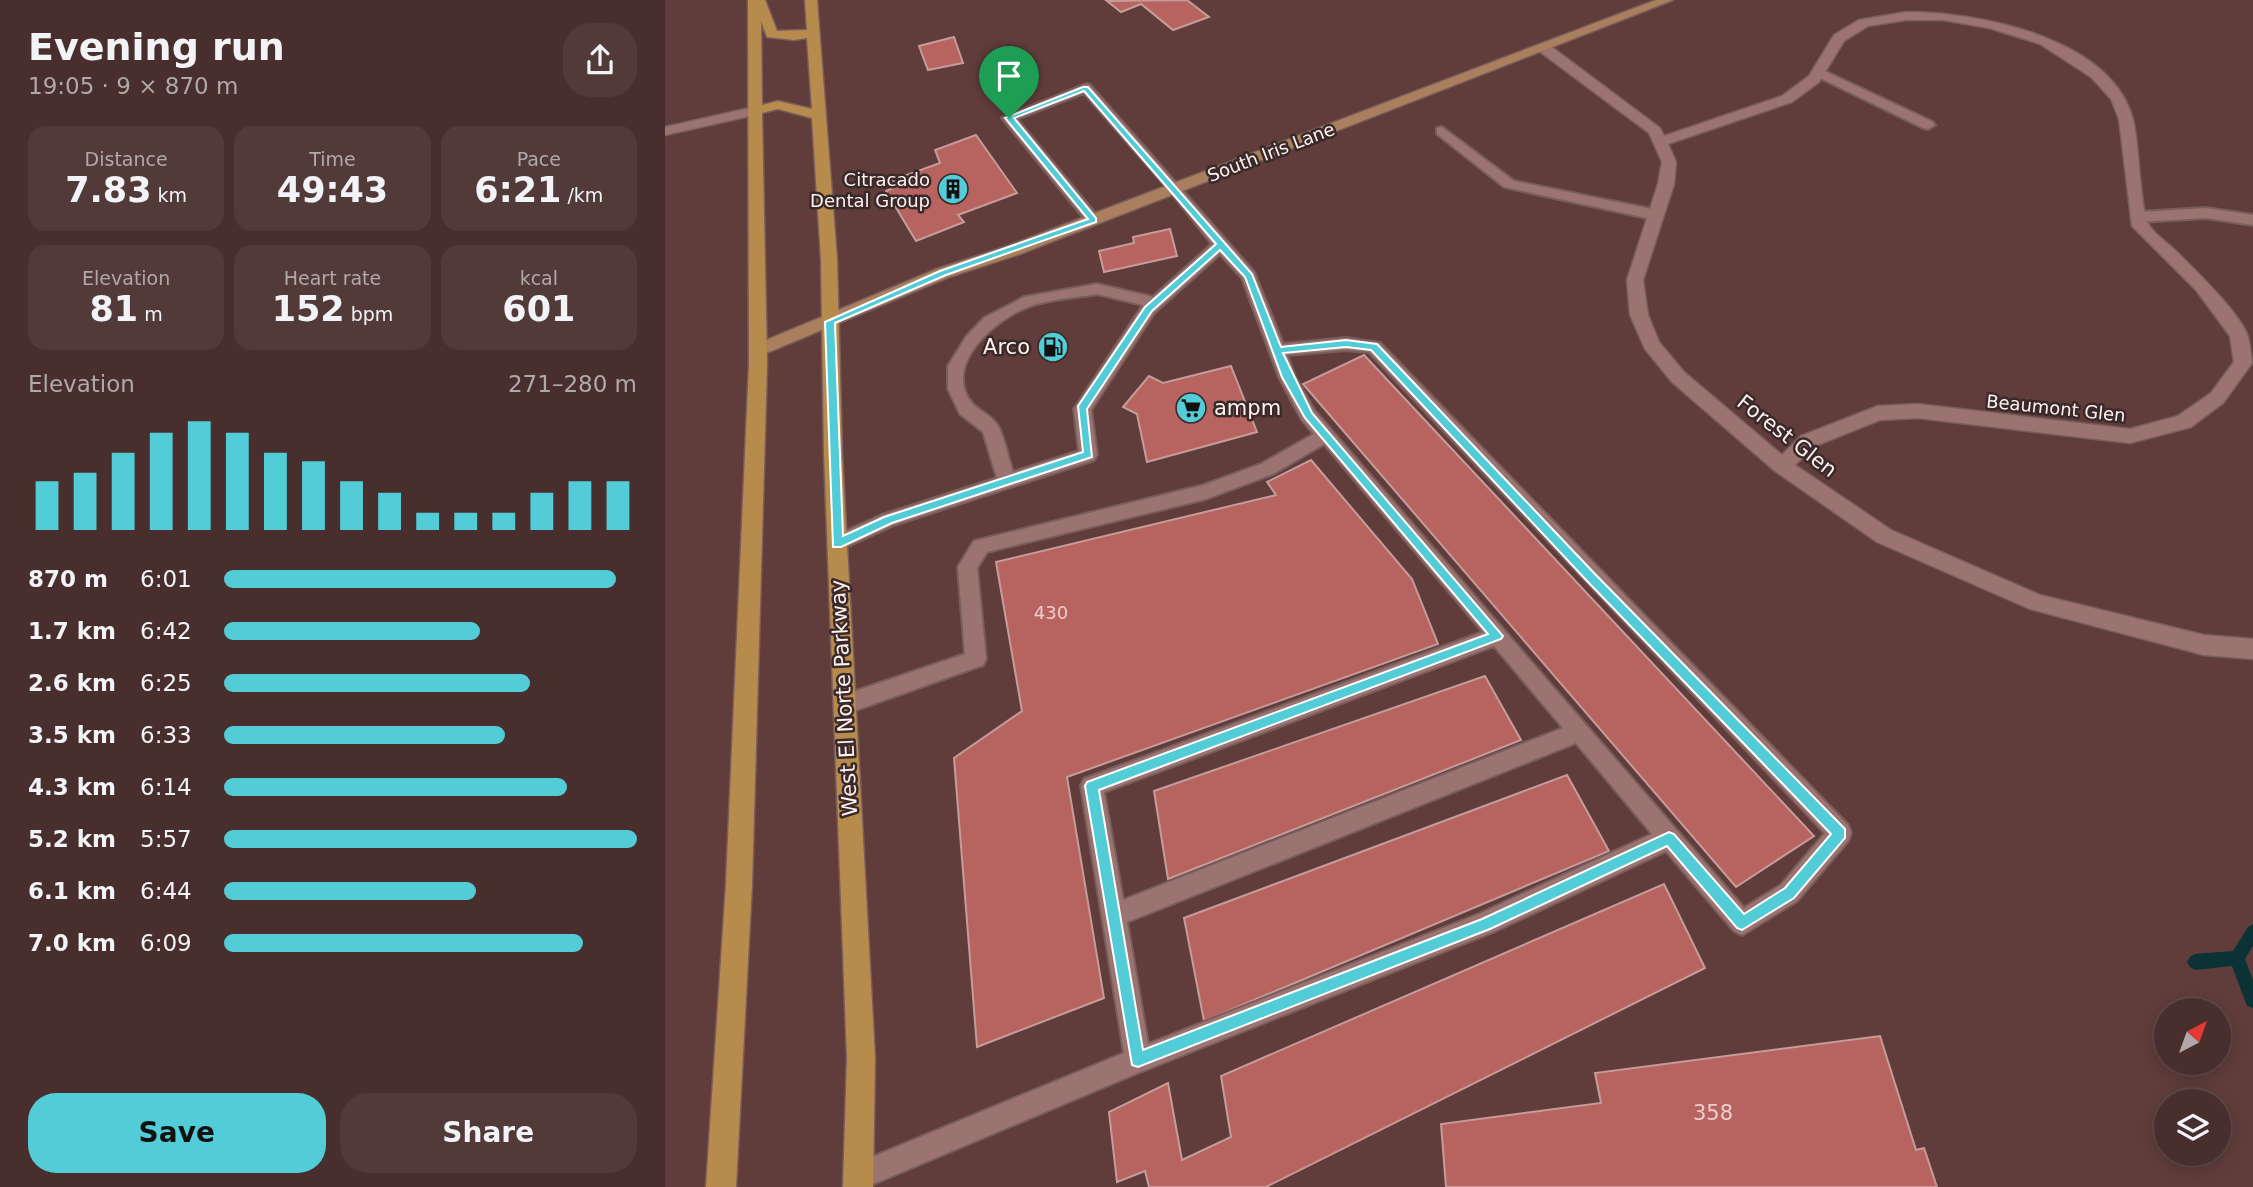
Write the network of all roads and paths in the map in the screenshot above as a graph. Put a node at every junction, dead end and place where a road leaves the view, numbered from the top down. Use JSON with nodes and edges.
{"nodes":[{"id":1,"x":754,"y":0,"type":"edge"},
{"id":2,"x":760,"y":0,"type":"edge"},
{"id":3,"x":811,"y":0,"type":"edge"},
{"id":4,"x":1667,"y":0,"type":"edge"},
{"id":5,"x":813,"y":33,"type":"junction"},
{"id":6,"x":1544,"y":48,"type":"junction"},
{"id":7,"x":1818,"y":72,"type":"junction"},
{"id":8,"x":754,"y":111,"type":"junction"},
{"id":9,"x":819,"y":115,"type":"junction"},
{"id":10,"x":1928,"y":125,"type":"dead end"},
{"id":11,"x":665,"y":131,"type":"edge"},
{"id":12,"x":1442,"y":131,"type":"dead end"},
{"id":13,"x":1661,"y":142,"type":"junction"},
{"id":14,"x":1175,"y":188,"type":"junction"},
{"id":15,"x":1656,"y":215,"type":"junction"},
{"id":16,"x":2138,"y":217,"type":"junction"},
{"id":17,"x":1093,"y":220,"type":"junction"},
{"id":18,"x":2253,"y":220,"type":"edge"},
{"id":19,"x":1220,"y":245,"type":"junction"},
{"id":20,"x":1156,"y":303,"type":"junction"},
{"id":21,"x":830,"y":322,"type":"junction"},
{"id":22,"x":758,"y":350,"type":"junction"},
{"id":23,"x":1278,"y":350,"type":"junction"},
{"id":24,"x":1326,"y":435,"type":"junction"},
{"id":25,"x":1782,"y":466,"type":"junction"},
{"id":26,"x":1007,"y":482,"type":"junction"},
{"id":27,"x":837,"y":543,"type":"junction"},
{"id":28,"x":1497,"y":636,"type":"junction"},
{"id":29,"x":2253,"y":649,"type":"edge"},
{"id":30,"x":845,"y":704,"type":"junction"},
{"id":31,"x":1578,"y":732,"type":"junction"},
{"id":32,"x":1669,"y":838,"type":"junction"},
{"id":33,"x":1114,"y":915,"type":"junction"},
{"id":34,"x":1138,"y":1060,"type":"junction"},
{"id":35,"x":858,"y":1182,"type":"edge"},
{"id":36,"x":721,"y":1187,"type":"edge"}],
"edges":[{"from":1,"to":8,"type":"main road"},
{"from":2,"to":5,"type":"main road"},
{"from":3,"to":5,"type":"main road","name":"West El Norte Parkway"},
{"from":4,"to":6,"type":"street","name":"South Iris Lane"},
{"from":5,"to":9,"type":"main road","name":"West El Norte Parkway"},
{"from":6,"to":13,"type":"street"},
{"from":6,"to":14,"type":"street","name":"South Iris Lane"},
{"from":7,"to":10,"type":"lane"},
{"from":7,"to":13,"type":"street","name":"Beaumont Glen"},
{"from":7,"to":16,"type":"street","name":"Beaumont Glen"},
{"from":8,"to":9,"type":"main road"},
{"from":8,"to":11,"type":"street"},
{"from":8,"to":22,"type":"main road"},
{"from":9,"to":21,"type":"main road","name":"West El Norte Parkway"},
{"from":12,"to":15,"type":"lane"},
{"from":13,"to":15,"type":"street","name":"Forest Glen"},
{"from":14,"to":17,"type":"street","name":"South Iris Lane"},
{"from":14,"to":17,"type":"lane"},
{"from":14,"to":19,"type":"lane"},
{"from":15,"to":25,"type":"street","name":"Forest Glen"},
{"from":16,"to":18,"type":"lane"},
{"from":16,"to":25,"type":"street","name":"Beaumont Glen"},
{"from":17,"to":21,"type":"street","name":"South Iris Lane"},
{"from":19,"to":20,"type":"lane"},
{"from":19,"to":23,"type":"lane"},
{"from":20,"to":26,"type":"lane"},
{"from":20,"to":26,"type":"lane"},
{"from":21,"to":22,"type":"street","name":"South Iris Lane"},
{"from":21,"to":27,"type":"main road","name":"West El Norte Parkway"},
{"from":22,"to":36,"type":"main road"},
{"from":23,"to":24,"type":"lane"},
{"from":23,"to":32,"type":"lane"},
{"from":24,"to":28,"type":"lane"},
{"from":24,"to":30,"type":"lane"},
{"from":25,"to":29,"type":"street","name":"Forest Glen"},
{"from":26,"to":27,"type":"lane"},
{"from":27,"to":30,"type":"main road","name":"West El Norte Parkway"},
{"from":28,"to":31,"type":"lane"},
{"from":28,"to":33,"type":"lane"},
{"from":30,"to":35,"type":"main road","name":"West El Norte Parkway"},
{"from":31,"to":32,"type":"lane"},
{"from":31,"to":33,"type":"lane"},
{"from":32,"to":34,"type":"lane"},
{"from":33,"to":34,"type":"lane"},
{"from":34,"to":35,"type":"lane"}]}
